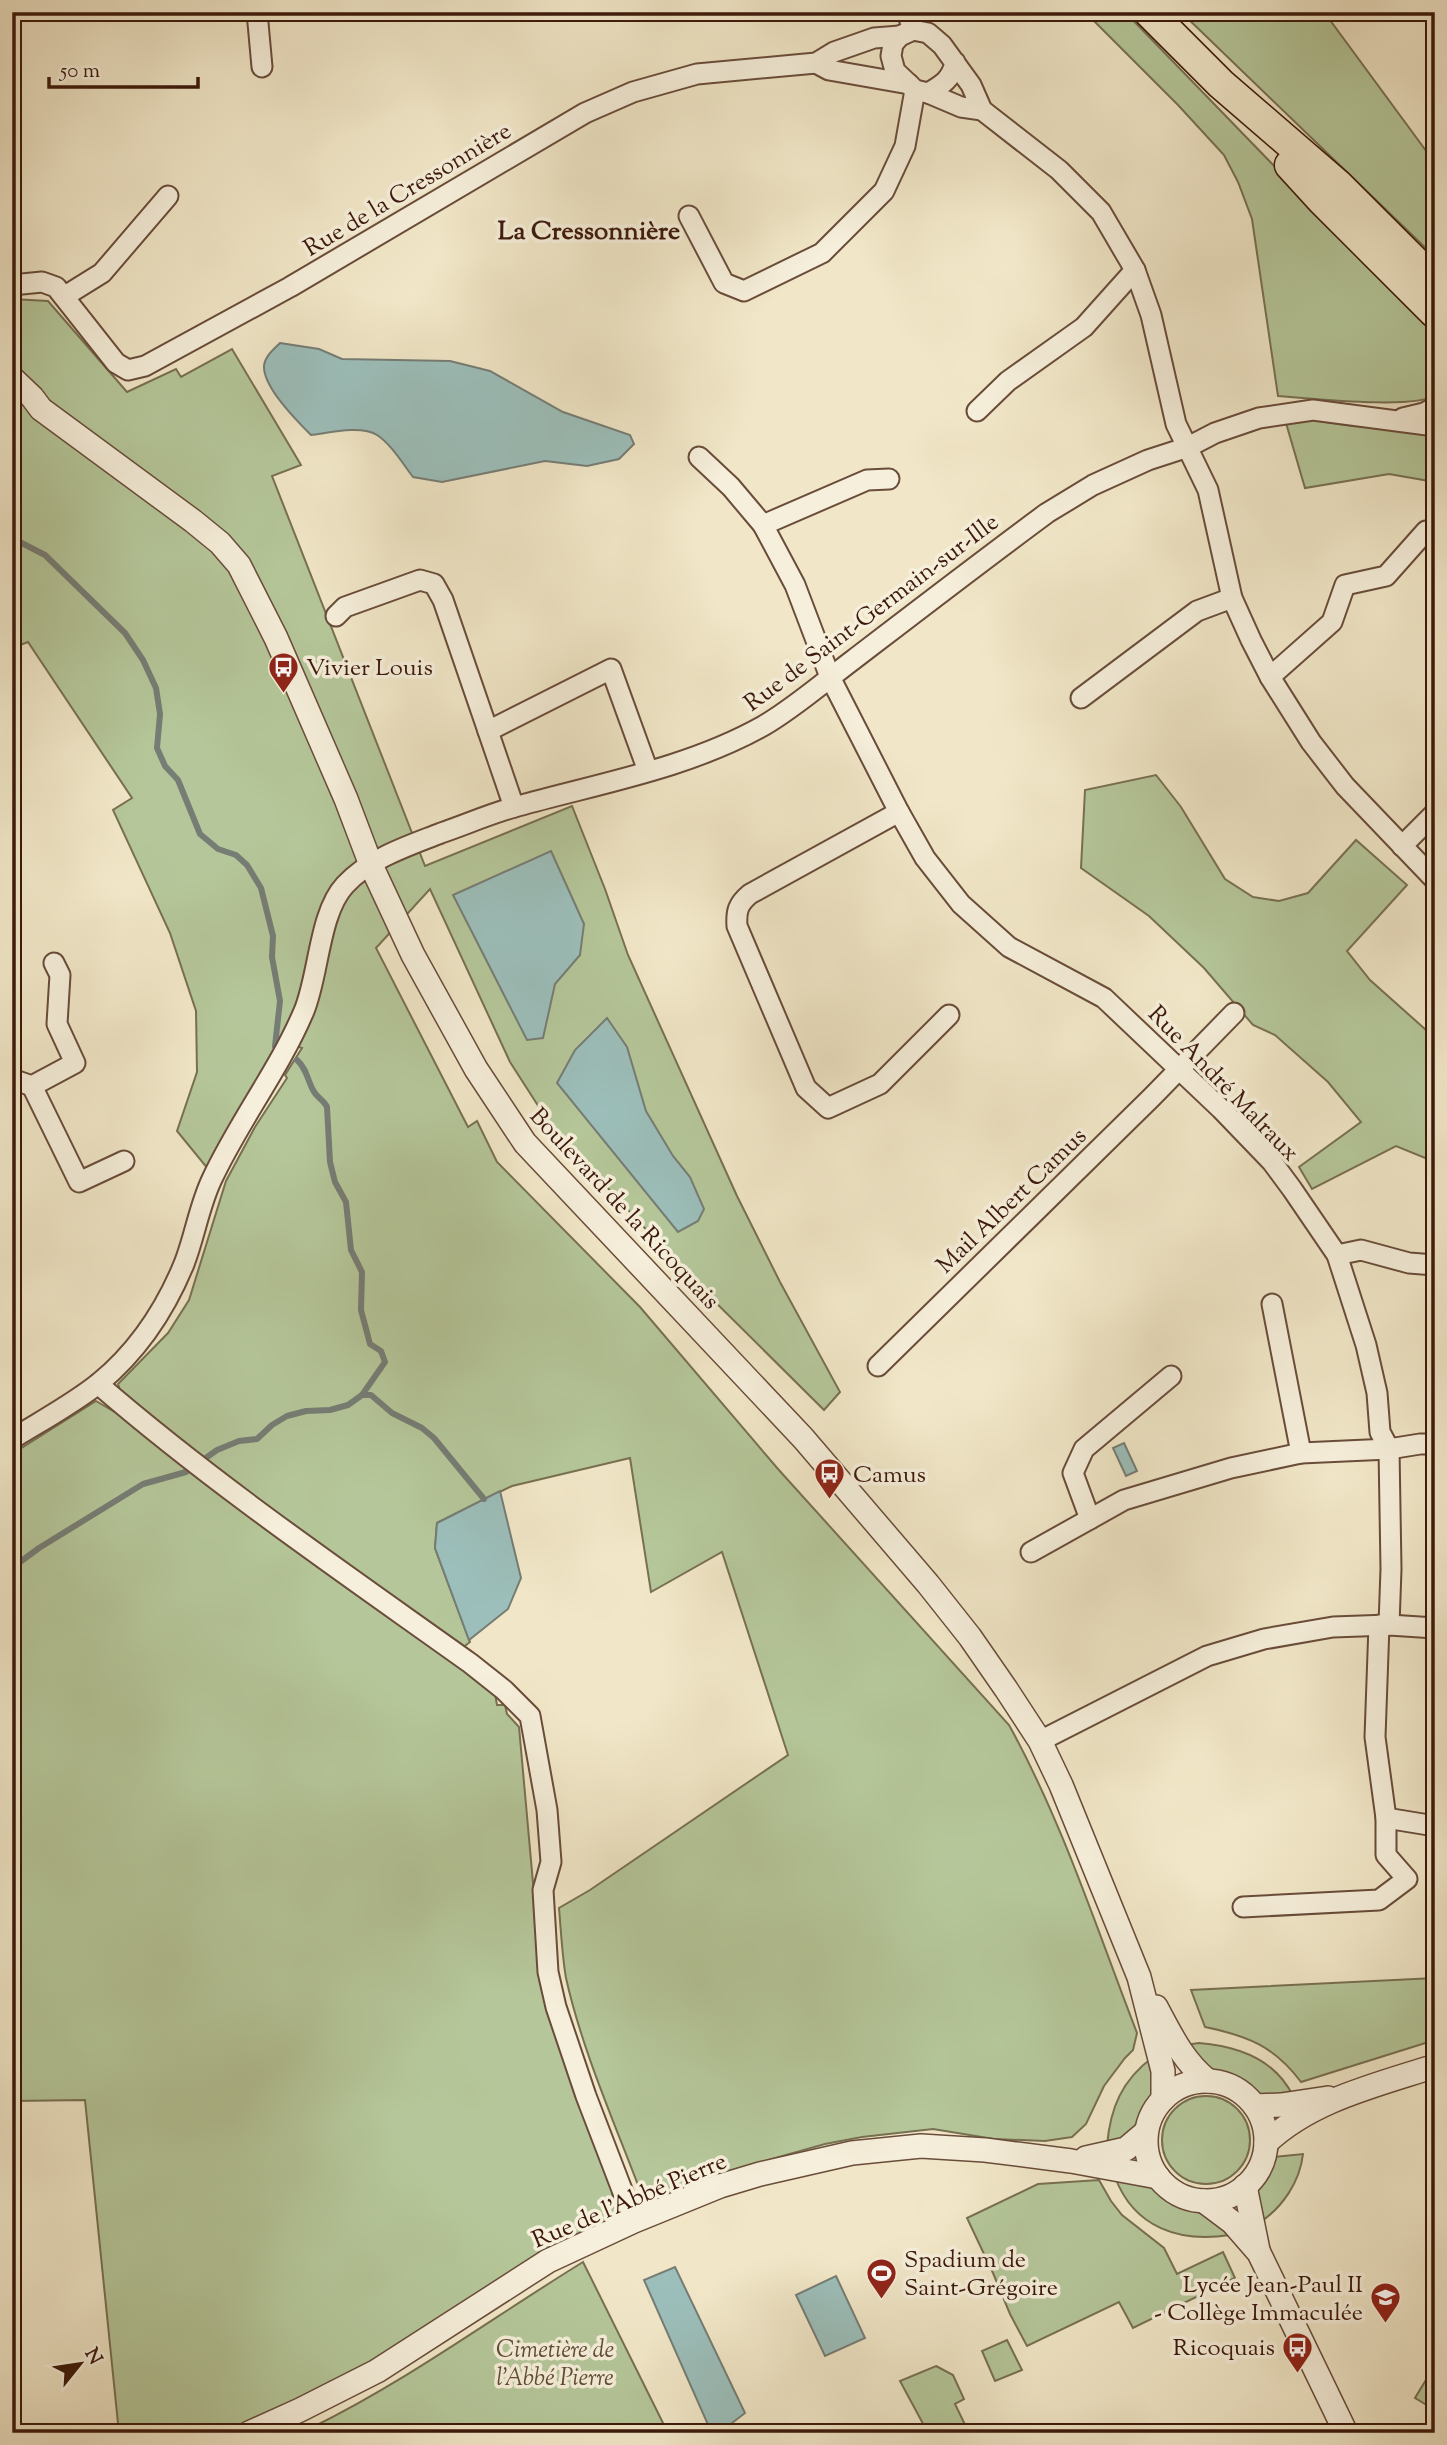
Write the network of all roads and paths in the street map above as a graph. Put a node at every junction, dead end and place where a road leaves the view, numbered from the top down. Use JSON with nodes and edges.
{"nodes":[{"id":1,"x":257,"y":12,"type":"edge"},
{"id":2,"x":1149,"y":12,"type":"edge"},
{"id":3,"x":906,"y":26,"type":"edge"},
{"id":4,"x":955,"y":62,"type":"junction"},
{"id":5,"x":816,"y":63,"type":"junction"},
{"id":6,"x":262,"y":68,"type":"dead end"},
{"id":7,"x":1221,"y":84,"type":"junction"},
{"id":8,"x":918,"y":89,"type":"junction"},
{"id":9,"x":982,"y":110,"type":"junction"},
{"id":10,"x":168,"y":196,"type":"dead end"},
{"id":11,"x":689,"y":216,"type":"dead end"},
{"id":12,"x":1345,"y":223,"type":"junction"},
{"id":13,"x":1135,"y":270,"type":"junction"},
{"id":14,"x":1435,"y":282,"type":"edge"},
{"id":15,"x":12,"y":285,"type":"edge"},
{"id":16,"x":65,"y":296,"type":"junction"},
{"id":17,"x":1435,"y":299,"type":"edge"},
{"id":18,"x":1435,"y":313,"type":"edge"},
{"id":19,"x":12,"y":378,"type":"edge"},
{"id":20,"x":12,"y":395,"type":"edge"},
{"id":21,"x":1435,"y":407,"type":"edge"},
{"id":22,"x":41,"y":409,"type":"junction"},
{"id":23,"x":977,"y":411,"type":"dead end"},
{"id":24,"x":1395,"y":420,"type":"junction"},
{"id":25,"x":1435,"y":426,"type":"edge"},
{"id":26,"x":1188,"y":447,"type":"junction"},
{"id":27,"x":699,"y":457,"type":"dead end"},
{"id":28,"x":889,"y":479,"type":"dead end"},
{"id":29,"x":763,"y":526,"type":"junction"},
{"id":30,"x":1426,"y":531,"type":"dead end"},
{"id":31,"x":1232,"y":598,"type":"junction"},
{"id":32,"x":336,"y":616,"type":"dead end"},
{"id":33,"x":830,"y":677,"type":"junction"},
{"id":34,"x":1270,"y":677,"type":"junction"},
{"id":35,"x":1081,"y":698,"type":"dead end"},
{"id":36,"x":488,"y":731,"type":"junction"},
{"id":37,"x":649,"y":771,"type":"junction"},
{"id":38,"x":514,"y":807,"type":"junction"},
{"id":39,"x":899,"y":812,"type":"junction"},
{"id":40,"x":1435,"y":813,"type":"edge"},
{"id":41,"x":1402,"y":846,"type":"junction"},
{"id":42,"x":371,"y":865,"type":"junction"},
{"id":43,"x":1435,"y":880,"type":"edge"},
{"id":44,"x":54,"y":963,"type":"dead end"},
{"id":45,"x":1234,"y":1013,"type":"dead end"},
{"id":46,"x":949,"y":1015,"type":"dead end"},
{"id":47,"x":1179,"y":1069,"type":"junction"},
{"id":48,"x":12,"y":1079,"type":"edge"},
{"id":49,"x":32,"y":1086,"type":"junction"},
{"id":50,"x":124,"y":1161,"type":"dead end"},
{"id":51,"x":1337,"y":1255,"type":"junction"},
{"id":52,"x":1435,"y":1265,"type":"edge"},
{"id":53,"x":1272,"y":1304,"type":"dead end"},
{"id":54,"x":878,"y":1366,"type":"dead end"},
{"id":55,"x":1171,"y":1376,"type":"dead end"},
{"id":56,"x":98,"y":1384,"type":"junction"},
{"id":57,"x":12,"y":1439,"type":"edge"},
{"id":58,"x":1435,"y":1444,"type":"edge"},
{"id":59,"x":1389,"y":1449,"type":"junction"},
{"id":60,"x":1301,"y":1453,"type":"junction"},
{"id":61,"x":1090,"y":1519,"type":"junction"},
{"id":62,"x":1031,"y":1552,"type":"dead end"},
{"id":63,"x":1384,"y":1625,"type":"junction"},
{"id":64,"x":1435,"y":1628,"type":"edge"},
{"id":65,"x":1040,"y":1741,"type":"junction"},
{"id":66,"x":1386,"y":1818,"type":"junction"},
{"id":67,"x":1435,"y":1826,"type":"edge"},
{"id":68,"x":1243,"y":1907,"type":"dead end"},
{"id":69,"x":1139,"y":1977,"type":"junction"},
{"id":70,"x":1435,"y":2066,"type":"edge"},
{"id":71,"x":1208,"y":2081,"type":"junction"},
{"id":72,"x":1343,"y":2096,"type":"junction"},
{"id":73,"x":1163,"y":2099,"type":"junction"},
{"id":74,"x":1255,"y":2106,"type":"junction"},
{"id":75,"x":1146,"y":2132,"type":"junction"},
{"id":76,"x":1266,"y":2143,"type":"junction"},
{"id":77,"x":1071,"y":2161,"type":"junction"},
{"id":78,"x":1158,"y":2177,"type":"junction"},
{"id":79,"x":1245,"y":2186,"type":"junction"},
{"id":80,"x":1204,"y":2201,"type":"junction"},
{"id":81,"x":634,"y":2221,"type":"junction"},
{"id":82,"x":1259,"y":2253,"type":"junction"},
{"id":83,"x":249,"y":2433,"type":"edge"},
{"id":84,"x":1346,"y":2433,"type":"edge"}],
"edges":[{"from":1,"to":6,"type":"street"},
{"from":2,"to":7,"type":"main road"},
{"from":3,"to":4,"type":"street","name":"Rue de la Cressonnière"},
{"from":3,"to":5,"type":"street","name":"Rue de la Cressonnière"},
{"from":3,"to":8,"type":"street"},
{"from":4,"to":8,"type":"street"},
{"from":4,"to":9,"type":"street","name":"Rue de la Cressonnière"},
{"from":5,"to":8,"type":"street","name":"Rue de la Cressonnière"},
{"from":5,"to":16,"type":"street","name":"Rue de la Cressonnière"},
{"from":7,"to":12,"type":"main road"},
{"from":7,"to":14,"type":"main road"},
{"from":8,"to":9,"type":"street","name":"Rue de la Cressonnière"},
{"from":8,"to":11,"type":"street"},
{"from":9,"to":13,"type":"street","name":"Rue de la Cressonnière"},
{"from":10,"to":16,"type":"street"},
{"from":12,"to":17,"type":"street"},
{"from":12,"to":18,"type":"main road"},
{"from":13,"to":23,"type":"street"},
{"from":13,"to":26,"type":"street","name":"Rue de la Cressonnière"},
{"from":15,"to":16,"type":"street","name":"Rue de la Cressonnière"},
{"from":19,"to":22,"type":"street","name":"Boulevard de la Ricoquais"},
{"from":20,"to":22,"type":"street","name":"Boulevard de la Ricoquais"},
{"from":21,"to":24,"type":"street","name":"Rue de Saint-Germain-sur-Ille"},
{"from":22,"to":42,"type":"street","name":"Boulevard de la Ricoquais"},
{"from":24,"to":25,"type":"street","name":"Rue de Saint-Germain-sur-Ille"},
{"from":24,"to":26,"type":"street","name":"Rue de Saint-Germain-sur-Ille"},
{"from":26,"to":31,"type":"street","name":"Rue de la Cressonnière"},
{"from":26,"to":33,"type":"street","name":"Rue de Saint-Germain-sur-Ille"},
{"from":27,"to":29,"type":"street","name":"Rue André Malraux"},
{"from":28,"to":29,"type":"street"},
{"from":29,"to":33,"type":"street","name":"Rue André Malraux"},
{"from":30,"to":34,"type":"street"},
{"from":31,"to":34,"type":"street","name":"Rue de la Cressonnière"},
{"from":31,"to":35,"type":"street"},
{"from":32,"to":36,"type":"street"},
{"from":33,"to":37,"type":"street","name":"Rue de Saint-Germain-sur-Ille"},
{"from":33,"to":39,"type":"street","name":"Rue André Malraux"},
{"from":34,"to":41,"type":"street","name":"Rue de la Cressonnière"},
{"from":36,"to":37,"type":"street"},
{"from":36,"to":38,"type":"street"},
{"from":37,"to":38,"type":"street","name":"Rue de Saint-Germain-sur-Ille"},
{"from":38,"to":42,"type":"street","name":"Rue de Saint-Germain-sur-Ille"},
{"from":39,"to":46,"type":"street"},
{"from":39,"to":47,"type":"street","name":"Rue André Malraux"},
{"from":40,"to":41,"type":"street"},
{"from":41,"to":43,"type":"street","name":"Rue de la Cressonnière"},
{"from":42,"to":56,"type":"street","name":"Rue de Saint-Germain-sur-Ille"},
{"from":42,"to":65,"type":"street","name":"Boulevard de la Ricoquais"},
{"from":44,"to":49,"type":"street"},
{"from":45,"to":47,"type":"street","name":"Mail Albert Camus"},
{"from":47,"to":51,"type":"street","name":"Rue André Malraux"},
{"from":47,"to":54,"type":"street","name":"Mail Albert Camus"},
{"from":48,"to":49,"type":"street"},
{"from":49,"to":50,"type":"street"},
{"from":51,"to":52,"type":"street"},
{"from":51,"to":59,"type":"street","name":"Rue André Malraux"},
{"from":53,"to":60,"type":"street"},
{"from":55,"to":61,"type":"street"},
{"from":56,"to":57,"type":"street","name":"Rue de Saint-Germain-sur-Ille"},
{"from":56,"to":81,"type":"street"},
{"from":58,"to":59,"type":"street"},
{"from":59,"to":60,"type":"street"},
{"from":59,"to":63,"type":"street","name":"Rue André Malraux"},
{"from":60,"to":61,"type":"street"},
{"from":61,"to":62,"type":"street"},
{"from":63,"to":64,"type":"street"},
{"from":63,"to":65,"type":"street"},
{"from":63,"to":66,"type":"street","name":"Rue André Malraux"},
{"from":65,"to":69,"type":"street","name":"Boulevard de la Ricoquais"},
{"from":66,"to":67,"type":"street"},
{"from":66,"to":68,"type":"street","name":"Rue André Malraux"},
{"from":69,"to":71,"type":"street","name":"Boulevard de la Ricoquais"},
{"from":69,"to":73,"type":"street","name":"Boulevard de la Ricoquais"},
{"from":70,"to":72,"type":"street"},
{"from":71,"to":73,"type":"street"},
{"from":71,"to":74,"type":"street"},
{"from":72,"to":74,"type":"street"},
{"from":72,"to":76,"type":"street"},
{"from":73,"to":75,"type":"street"},
{"from":74,"to":76,"type":"street"},
{"from":75,"to":77,"type":"street","name":"Rue de l'Abbé Pierre"},
{"from":75,"to":78,"type":"street"},
{"from":76,"to":79,"type":"street"},
{"from":77,"to":78,"type":"street","name":"Rue de l'Abbé Pierre"},
{"from":77,"to":81,"type":"street","name":"Rue de l'Abbé Pierre"},
{"from":78,"to":80,"type":"street"},
{"from":79,"to":80,"type":"street"},
{"from":79,"to":82,"type":"street"},
{"from":80,"to":82,"type":"street"},
{"from":81,"to":83,"type":"street","name":"Rue de l'Abbé Pierre"},
{"from":82,"to":84,"type":"street"}]}
